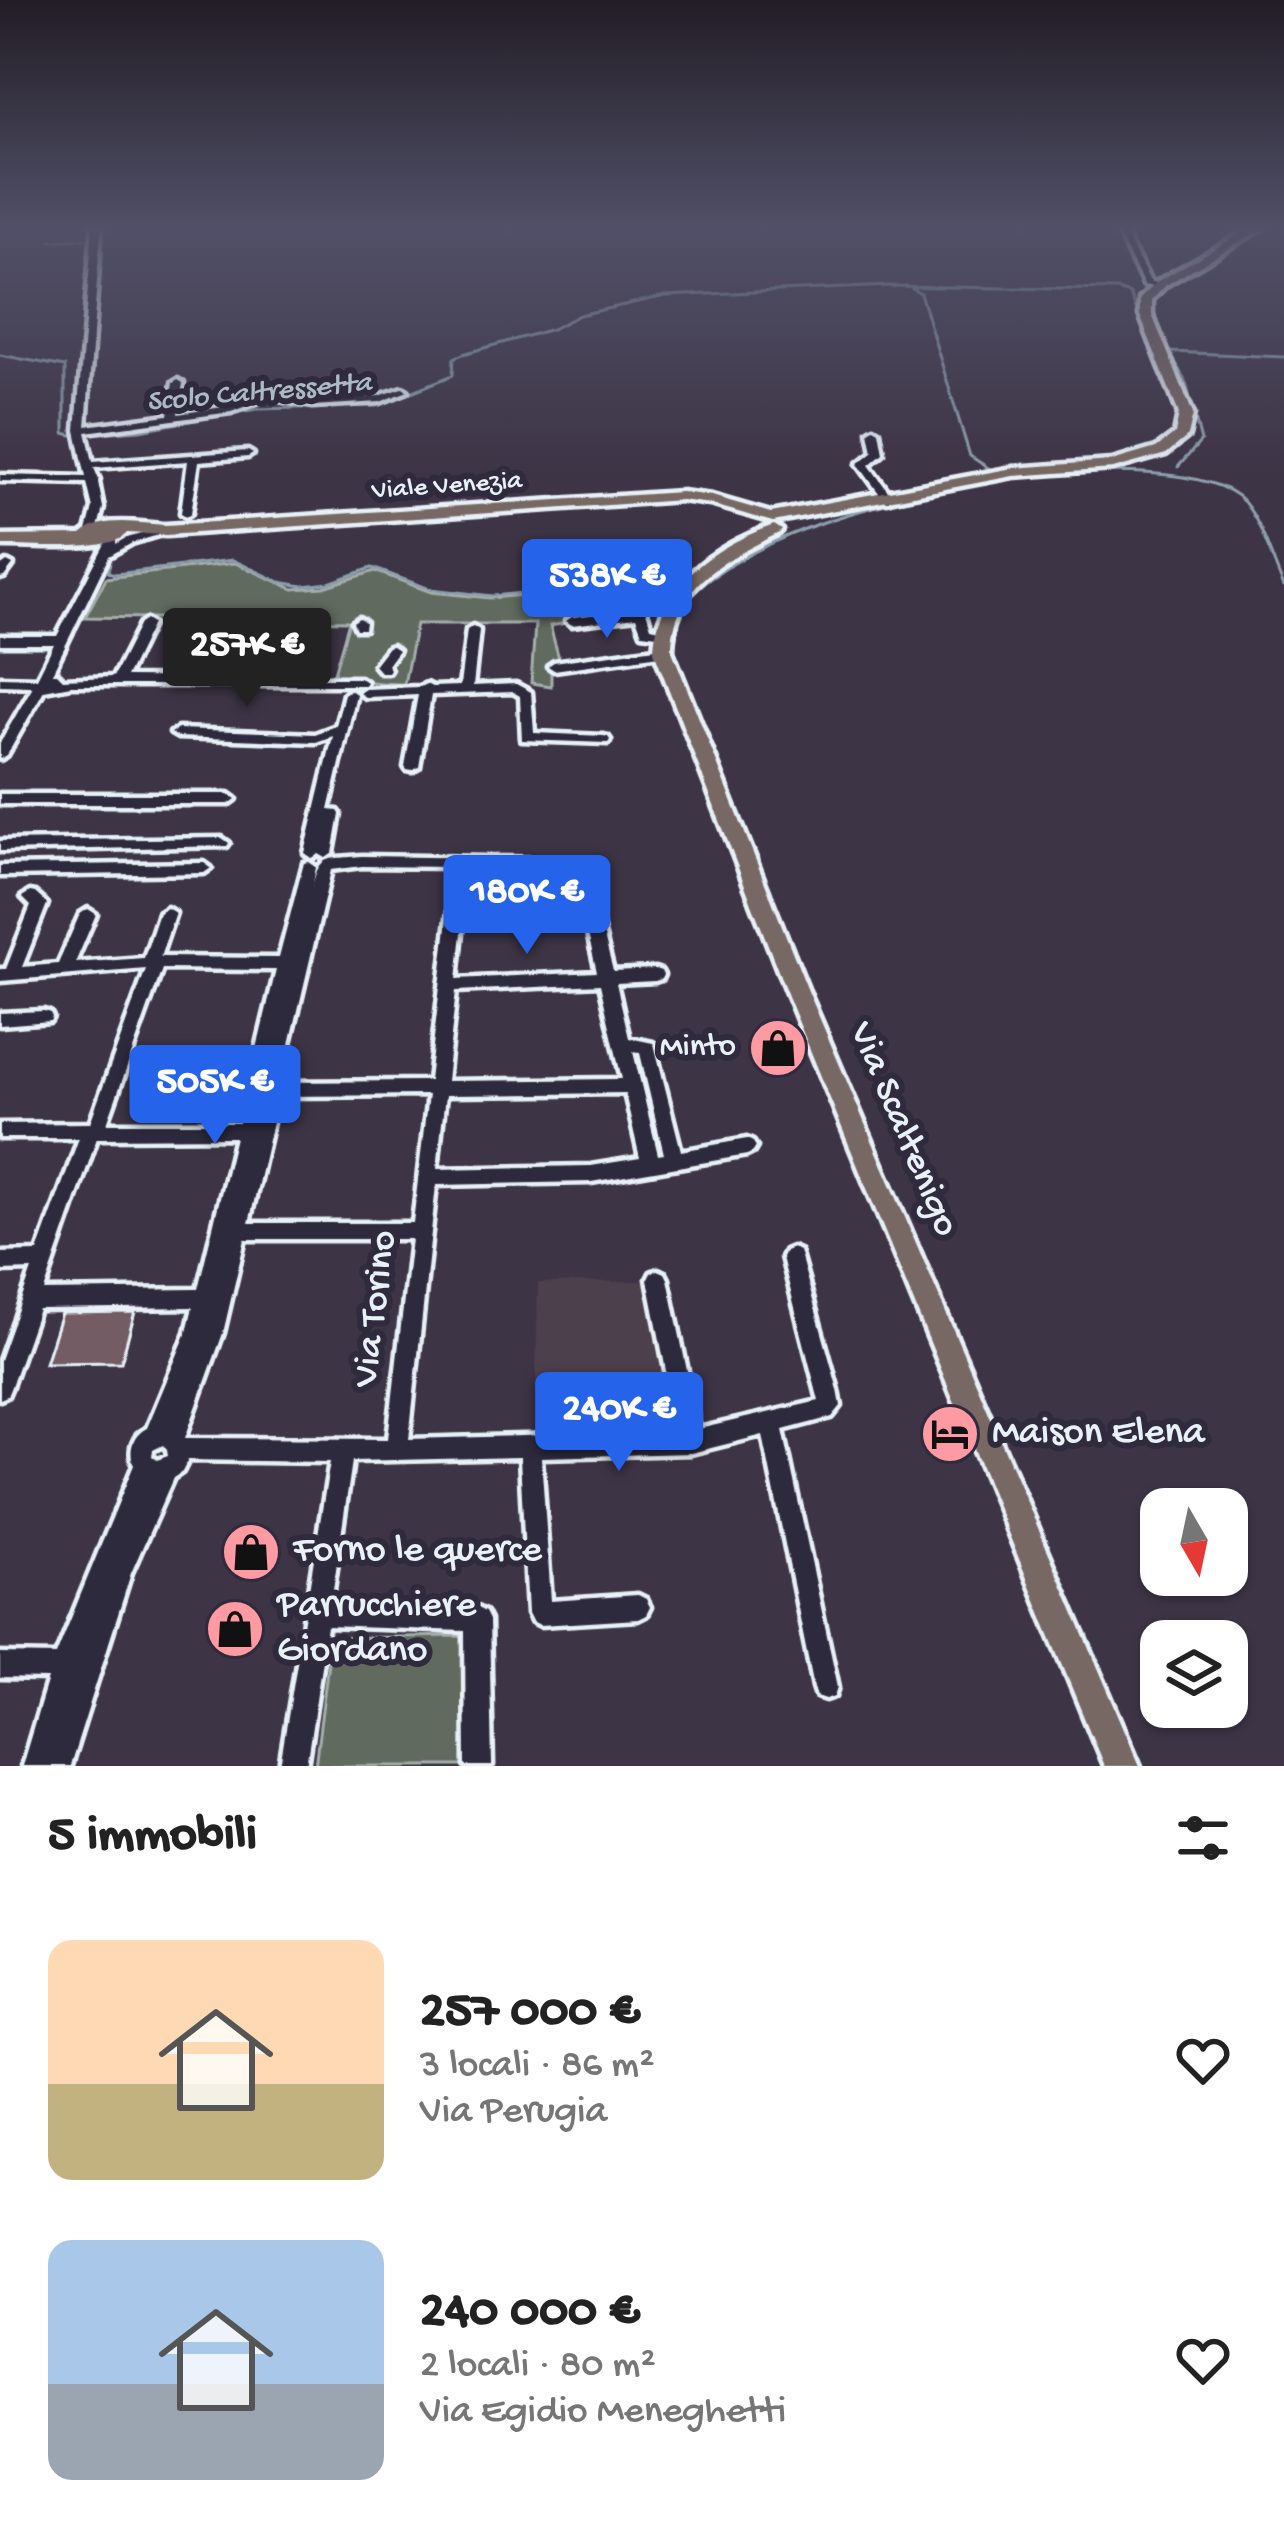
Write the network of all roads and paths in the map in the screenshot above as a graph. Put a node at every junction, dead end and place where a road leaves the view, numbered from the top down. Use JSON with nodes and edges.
{"nodes":[{"id":1,"x":91,"y":310,"type":"edge"},
{"id":2,"x":1145,"y":310,"type":"edge"},
{"id":3,"x":178,"y":382,"type":"dead end"},
{"id":4,"x":403,"y":391,"type":"dead end"},
{"id":5,"x":172,"y":418,"type":"junction"},
{"id":6,"x":874,"y":431,"type":"dead end"},
{"id":7,"x":82,"y":434,"type":"junction"},
{"id":8,"x":248,"y":454,"type":"dead end"},
{"id":9,"x":194,"y":458,"type":"junction"},
{"id":10,"x":90,"y":465,"type":"junction"},
{"id":11,"x":0,"y":478,"type":"edge"},
{"id":12,"x":94,"y":480,"type":"junction"},
{"id":13,"x":888,"y":498,"type":"junction"},
{"id":14,"x":98,"y":510,"type":"junction"},
{"id":15,"x":186,"y":513,"type":"dead end"},
{"id":16,"x":768,"y":523,"type":"junction"},
{"id":17,"x":166,"y":530,"type":"junction"},
{"id":18,"x":103,"y":535,"type":"junction"},
{"id":19,"x":0,"y":541,"type":"edge"},
{"id":20,"x":103,"y":560,"type":"junction"},
{"id":21,"x":631,"y":583,"type":"dead end"},
{"id":22,"x":638,"y":613,"type":"junction"},
{"id":23,"x":572,"y":621,"type":"dead end"},
{"id":24,"x":146,"y":624,"type":"dead end"},
{"id":25,"x":273,"y":626,"type":"dead end"},
{"id":26,"x":473,"y":630,"type":"dead end"},
{"id":27,"x":0,"y":640,"type":"edge"},
{"id":28,"x":63,"y":640,"type":"junction"},
{"id":29,"x":662,"y":642,"type":"junction"},
{"id":30,"x":392,"y":650,"type":"dead end"},
{"id":31,"x":554,"y":666,"type":"dead end"},
{"id":32,"x":384,"y":669,"type":"dead end"},
{"id":33,"x":6,"y":681,"type":"edge"},
{"id":34,"x":48,"y":681,"type":"junction"},
{"id":35,"x":118,"y":681,"type":"junction"},
{"id":36,"x":251,"y":682,"type":"junction"},
{"id":37,"x":426,"y":688,"type":"junction"},
{"id":38,"x":466,"y":688,"type":"junction"},
{"id":39,"x":359,"y":690,"type":"junction"},
{"id":40,"x":343,"y":728,"type":"junction"},
{"id":41,"x":7,"y":730,"type":"edge"},
{"id":42,"x":178,"y":733,"type":"dead end"},
{"id":43,"x":316,"y":738,"type":"junction"},
{"id":44,"x":603,"y":740,"type":"dead end"},
{"id":45,"x":338,"y":749,"type":"junction"},
{"id":46,"x":0,"y":755,"type":"edge"},
{"id":47,"x":412,"y":767,"type":"dead end"},
{"id":48,"x":0,"y":799,"type":"edge"},
{"id":49,"x":229,"y":799,"type":"dead end"},
{"id":50,"x":221,"y":844,"type":"dead end"},
{"id":51,"x":0,"y":846,"type":"edge"},
{"id":52,"x":321,"y":860,"type":"junction"},
{"id":53,"x":462,"y":862,"type":"junction"},
{"id":54,"x":204,"y":868,"type":"dead end"},
{"id":55,"x":0,"y":871,"type":"edge"},
{"id":56,"x":30,"y":897,"type":"dead end"},
{"id":57,"x":167,"y":913,"type":"dead end"},
{"id":58,"x":88,"y":914,"type":"dead end"},
{"id":59,"x":153,"y":963,"type":"junction"},
{"id":60,"x":286,"y":964,"type":"junction"},
{"id":61,"x":65,"y":967,"type":"junction"},
{"id":62,"x":4,"y":974,"type":"edge"},
{"id":63,"x":656,"y":975,"type":"dead end"},
{"id":64,"x":608,"y":980,"type":"junction"},
{"id":65,"x":448,"y":985,"type":"junction"},
{"id":66,"x":44,"y":1017,"type":"dead end"},
{"id":67,"x":0,"y":1019,"type":"edge"},
{"id":68,"x":623,"y":1043,"type":"junction"},
{"id":69,"x":440,"y":1086,"type":"junction"},
{"id":70,"x":633,"y":1086,"type":"junction"},
{"id":71,"x":268,"y":1089,"type":"junction"},
{"id":72,"x":93,"y":1130,"type":"junction"},
{"id":73,"x":247,"y":1130,"type":"junction"},
{"id":74,"x":0,"y":1131,"type":"edge"},
{"id":75,"x":747,"y":1147,"type":"dead end"},
{"id":76,"x":674,"y":1157,"type":"junction"},
{"id":77,"x":650,"y":1160,"type":"junction"},
{"id":78,"x":429,"y":1177,"type":"junction"},
{"id":79,"x":229,"y":1231,"type":"junction"},
{"id":80,"x":422,"y":1232,"type":"junction"},
{"id":81,"x":793,"y":1257,"type":"dead end"},
{"id":82,"x":45,"y":1261,"type":"junction"},
{"id":83,"x":0,"y":1262,"type":"edge"},
{"id":84,"x":658,"y":1279,"type":"dead end"},
{"id":85,"x":205,"y":1298,"type":"junction"},
{"id":86,"x":32,"y":1300,"type":"junction"},
{"id":87,"x":0,"y":1389,"type":"edge"},
{"id":88,"x":771,"y":1422,"type":"junction"},
{"id":89,"x":691,"y":1442,"type":"junction"},
{"id":90,"x":530,"y":1447,"type":"junction"},
{"id":91,"x":398,"y":1450,"type":"junction"},
{"id":92,"x":344,"y":1451,"type":"junction"},
{"id":93,"x":170,"y":1453,"type":"junction"},
{"id":94,"x":638,"y":1607,"type":"dead end"},
{"id":95,"x":316,"y":1614,"type":"junction"},
{"id":96,"x":0,"y":1666,"type":"edge"},
{"id":97,"x":63,"y":1667,"type":"junction"},
{"id":98,"x":826,"y":1687,"type":"dead end"},
{"id":99,"x":35,"y":1766,"type":"edge"},
{"id":100,"x":56,"y":1766,"type":"edge"},
{"id":101,"x":293,"y":1766,"type":"edge"},
{"id":102,"x":479,"y":1766,"type":"edge"},
{"id":103,"x":1122,"y":1766,"type":"edge"}],
"edges":[{"from":1,"to":7,"type":"street"},
{"from":2,"to":13,"type":"main road"},
{"from":3,"to":5,"type":"street"},
{"from":4,"to":5,"type":"street"},
{"from":5,"to":7,"type":"street"},
{"from":6,"to":13,"type":"street"},
{"from":7,"to":10,"type":"street"},
{"from":8,"to":9,"type":"street"},
{"from":9,"to":10,"type":"street"},
{"from":9,"to":15,"type":"street"},
{"from":10,"to":12,"type":"street"},
{"from":11,"to":12,"type":"street"},
{"from":12,"to":14,"type":"street"},
{"from":13,"to":16,"type":"main road"},
{"from":14,"to":18,"type":"street"},
{"from":14,"to":18,"type":"street"},
{"from":16,"to":17,"type":"main road","name":"Viale Venezia"},
{"from":16,"to":29,"type":"main road"},
{"from":17,"to":18,"type":"main road","name":"Viale Venezia"},
{"from":17,"to":20,"type":"street"},
{"from":18,"to":19,"type":"main road","name":"Viale Venezia"},
{"from":18,"to":20,"type":"street"},
{"from":20,"to":28,"type":"street"},
{"from":21,"to":22,"type":"street"},
{"from":22,"to":23,"type":"street"},
{"from":22,"to":29,"type":"street"},
{"from":24,"to":35,"type":"street"},
{"from":25,"to":36,"type":"street"},
{"from":26,"to":38,"type":"street"},
{"from":27,"to":28,"type":"street"},
{"from":28,"to":34,"type":"street"},
{"from":29,"to":31,"type":"street"},
{"from":29,"to":103,"type":"main road","name":"Via Scaltenigo"},
{"from":30,"to":32,"type":"street"},
{"from":33,"to":34,"type":"street"},
{"from":34,"to":35,"type":"street"},
{"from":34,"to":41,"type":"street"},
{"from":35,"to":36,"type":"street"},
{"from":36,"to":39,"type":"street"},
{"from":37,"to":38,"type":"street"},
{"from":37,"to":39,"type":"street"},
{"from":37,"to":47,"type":"street"},
{"from":38,"to":44,"type":"street"},
{"from":39,"to":40,"type":"street"},
{"from":39,"to":52,"type":"street"},
{"from":40,"to":43,"type":"street"},
{"from":40,"to":45,"type":"street"},
{"from":41,"to":46,"type":"street"},
{"from":42,"to":43,"type":"street"},
{"from":43,"to":45,"type":"street"},
{"from":45,"to":52,"type":"street"},
{"from":48,"to":49,"type":"street"},
{"from":50,"to":51,"type":"street"},
{"from":52,"to":53,"type":"street"},
{"from":52,"to":60,"type":"street"},
{"from":52,"to":71,"type":"street"},
{"from":53,"to":64,"type":"street"},
{"from":53,"to":65,"type":"street","name":"Via Torino"},
{"from":54,"to":55,"type":"street"},
{"from":56,"to":62,"type":"street"},
{"from":57,"to":59,"type":"street"},
{"from":58,"to":61,"type":"street"},
{"from":59,"to":60,"type":"street"},
{"from":59,"to":61,"type":"street"},
{"from":59,"to":72,"type":"street"},
{"from":60,"to":73,"type":"street"},
{"from":61,"to":62,"type":"street"},
{"from":63,"to":64,"type":"street"},
{"from":64,"to":65,"type":"street"},
{"from":64,"to":68,"type":"street"},
{"from":65,"to":69,"type":"street","name":"Via Torino"},
{"from":66,"to":67,"type":"street"},
{"from":68,"to":70,"type":"street"},
{"from":68,"to":76,"type":"street"},
{"from":69,"to":70,"type":"street"},
{"from":69,"to":71,"type":"street"},
{"from":69,"to":78,"type":"street","name":"Via Torino"},
{"from":70,"to":77,"type":"street"},
{"from":71,"to":79,"type":"street"},
{"from":72,"to":73,"type":"street"},
{"from":72,"to":74,"type":"street"},
{"from":72,"to":82,"type":"street"},
{"from":73,"to":79,"type":"street"},
{"from":75,"to":76,"type":"street"},
{"from":76,"to":77,"type":"street"},
{"from":77,"to":78,"type":"street"},
{"from":78,"to":80,"type":"street","name":"Via Torino"},
{"from":79,"to":80,"type":"street"},
{"from":79,"to":85,"type":"street"},
{"from":79,"to":93,"type":"street"},
{"from":80,"to":91,"type":"street","name":"Via Torino"},
{"from":81,"to":88,"type":"street"},
{"from":82,"to":83,"type":"street"},
{"from":82,"to":86,"type":"street"},
{"from":84,"to":89,"type":"street"},
{"from":85,"to":86,"type":"street"},
{"from":85,"to":93,"type":"street"},
{"from":86,"to":87,"type":"street"},
{"from":88,"to":89,"type":"street"},
{"from":88,"to":98,"type":"street"},
{"from":89,"to":90,"type":"street"},
{"from":90,"to":91,"type":"street"},
{"from":90,"to":94,"type":"street"},
{"from":91,"to":92,"type":"street"},
{"from":92,"to":93,"type":"street"},
{"from":92,"to":95,"type":"street"},
{"from":93,"to":97,"type":"street"},
{"from":93,"to":100,"type":"street"},
{"from":95,"to":101,"type":"street"},
{"from":95,"to":102,"type":"street"},
{"from":96,"to":97,"type":"street"},
{"from":97,"to":99,"type":"street"}]}
